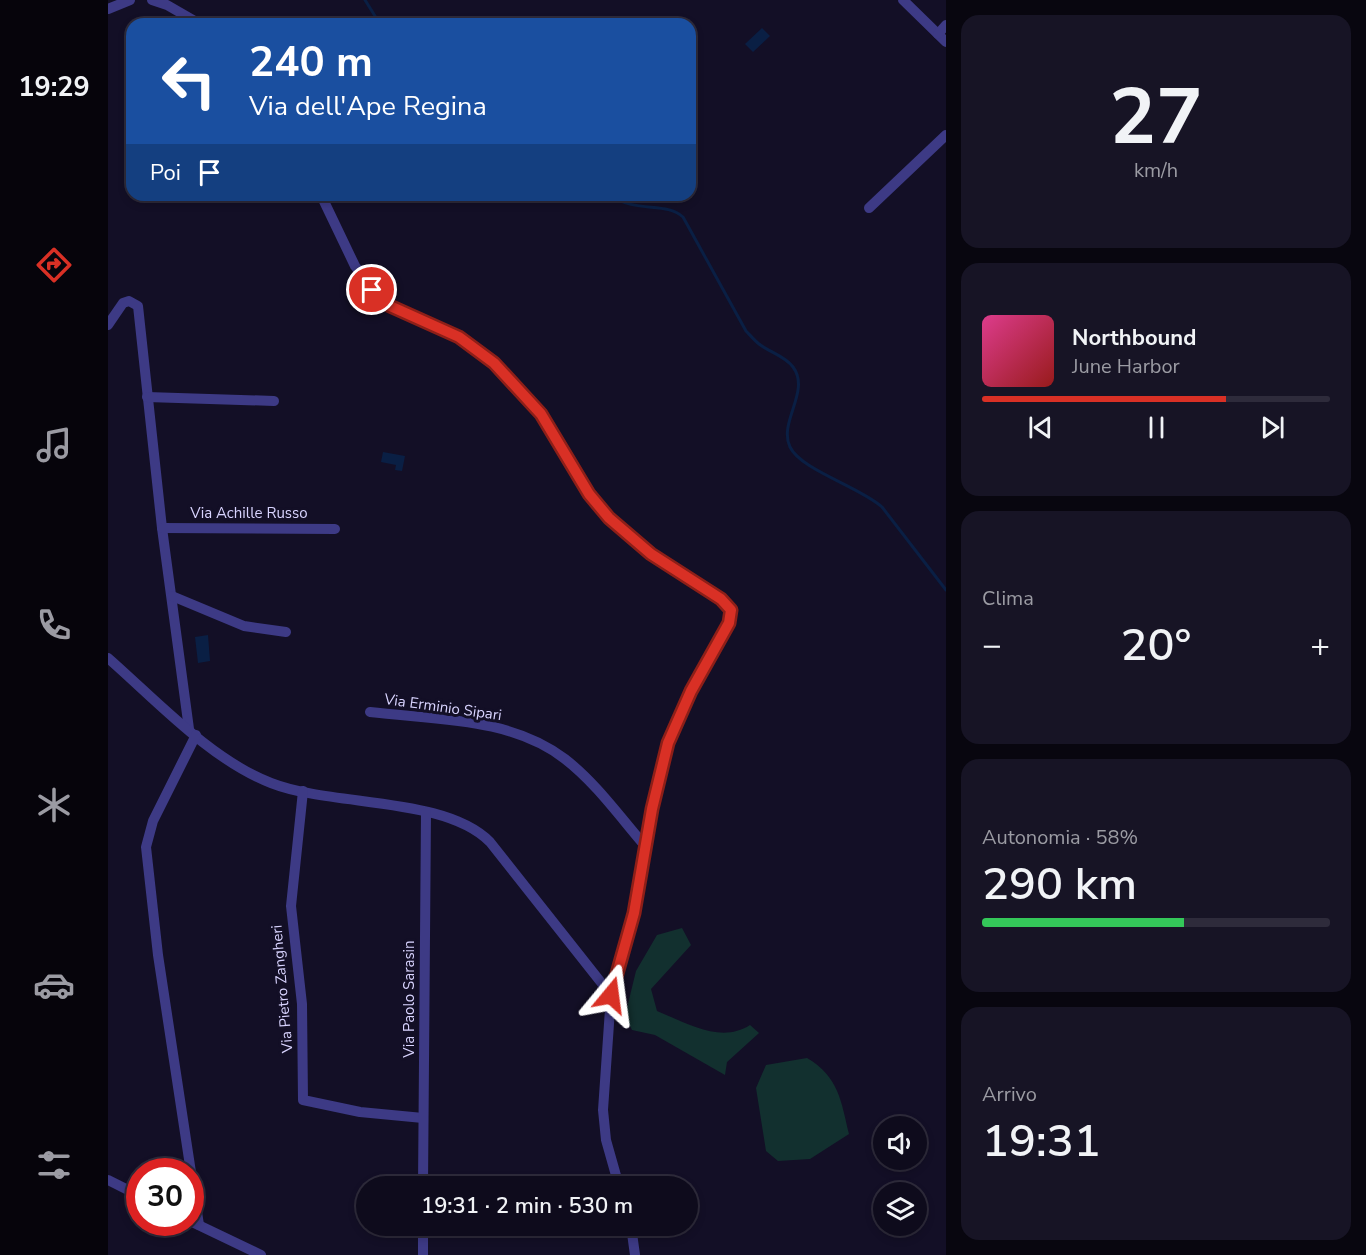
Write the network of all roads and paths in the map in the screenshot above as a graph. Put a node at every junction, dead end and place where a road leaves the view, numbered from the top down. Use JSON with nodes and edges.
{"nodes":[{"id":1,"x":130,"y":0,"type":"edge"},
{"id":2,"x":152,"y":0,"type":"edge"},
{"id":3,"x":903,"y":0,"type":"edge"},
{"id":4,"x":108,"y":9,"type":"edge"},
{"id":5,"x":190,"y":18,"type":"edge"},
{"id":6,"x":946,"y":25,"type":"edge"},
{"id":7,"x":942,"y":38,"type":"edge"},
{"id":8,"x":946,"y":135,"type":"edge"},
{"id":9,"x":324,"y":201,"type":"edge"},
{"id":10,"x":869,"y":208,"type":"dead end"},
{"id":11,"x":108,"y":325,"type":"edge"},
{"id":12,"x":147,"y":397,"type":"junction"},
{"id":13,"x":274,"y":401,"type":"dead end"},
{"id":14,"x":162,"y":528,"type":"junction"},
{"id":15,"x":335,"y":529,"type":"dead end"},
{"id":16,"x":172,"y":596,"type":"junction"},
{"id":17,"x":286,"y":632,"type":"dead end"},
{"id":18,"x":108,"y":658,"type":"edge"},
{"id":19,"x":370,"y":712,"type":"dead end"},
{"id":20,"x":193,"y":732,"type":"junction"},
{"id":21,"x":303,"y":791,"type":"junction"},
{"id":22,"x":426,"y":812,"type":"junction"},
{"id":23,"x":646,"y":847,"type":"junction"},
{"id":24,"x":611,"y":995,"type":"junction"},
{"id":25,"x":423,"y":1118,"type":"junction"},
{"id":26,"x":186,"y":1158,"type":"edge"},
{"id":27,"x":423,"y":1176,"type":"edge"},
{"id":28,"x":616,"y":1176,"type":"edge"},
{"id":29,"x":108,"y":1180,"type":"edge"},
{"id":30,"x":126,"y":1189,"type":"edge"},
{"id":31,"x":204,"y":1227,"type":"edge"},
{"id":32,"x":423,"y":1236,"type":"edge"},
{"id":33,"x":633,"y":1236,"type":"edge"},
{"id":34,"x":261,"y":1255,"type":"edge"},
{"id":35,"x":423,"y":1255,"type":"edge"},
{"id":36,"x":636,"y":1255,"type":"edge"}],
"edges":[{"from":1,"to":4,"type":"street"},
{"from":2,"to":5,"type":"street"},
{"from":3,"to":7,"type":"street"},
{"from":6,"to":7,"type":"street"},
{"from":8,"to":10,"type":"street"},
{"from":9,"to":23,"type":"street"},
{"from":11,"to":12,"type":"street"},
{"from":12,"to":13,"type":"street"},
{"from":12,"to":14,"type":"street"},
{"from":14,"to":15,"type":"street","name":"Via Achille Russo"},
{"from":14,"to":16,"type":"street"},
{"from":16,"to":17,"type":"street"},
{"from":16,"to":20,"type":"street"},
{"from":18,"to":20,"type":"street"},
{"from":19,"to":23,"type":"street","name":"Via Erminio Sipari"},
{"from":20,"to":21,"type":"street"},
{"from":20,"to":26,"type":"street"},
{"from":21,"to":22,"type":"street"},
{"from":21,"to":25,"type":"street","name":"Via Pietro Zangheri"},
{"from":22,"to":24,"type":"street"},
{"from":22,"to":25,"type":"street","name":"Via Paolo Sarasin"},
{"from":23,"to":24,"type":"street"},
{"from":24,"to":28,"type":"street"},
{"from":25,"to":27,"type":"street","name":"Via Paolo Sarasin"},
{"from":29,"to":30,"type":"street"},
{"from":31,"to":34,"type":"street"},
{"from":32,"to":35,"type":"street"},
{"from":33,"to":36,"type":"street"}]}
